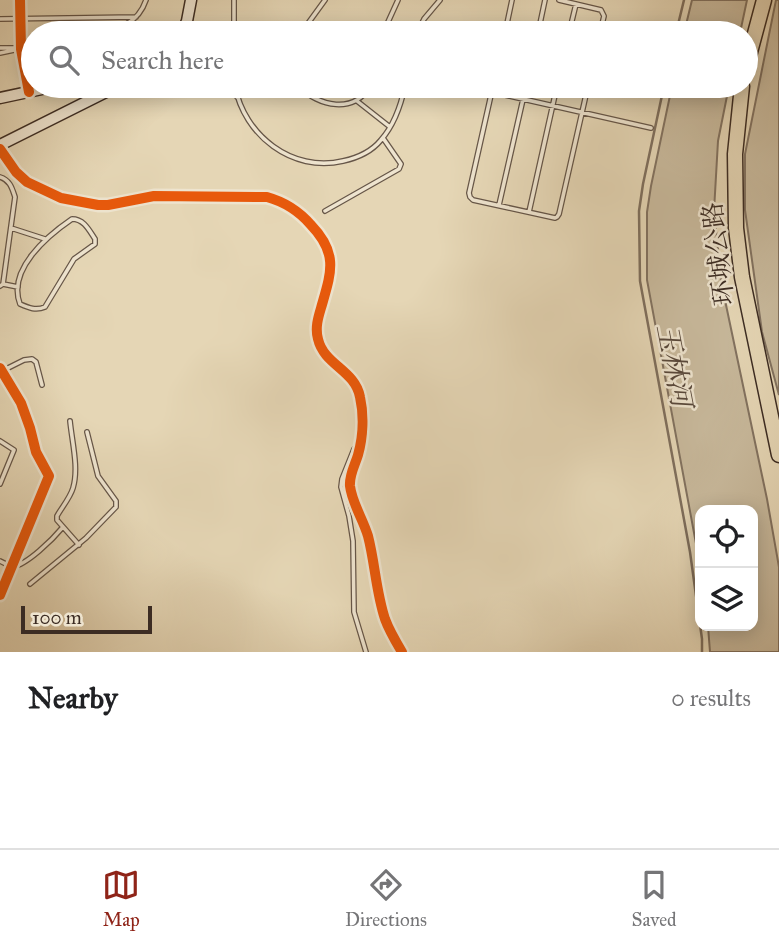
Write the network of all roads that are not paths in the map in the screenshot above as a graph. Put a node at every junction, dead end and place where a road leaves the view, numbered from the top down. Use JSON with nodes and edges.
{"nodes":[{"id":1,"x":20,"y":0,"type":"edge"},
{"id":2,"x":146,"y":0,"type":"edge"},
{"id":3,"x":191,"y":0,"type":"edge"},
{"id":4,"x":234,"y":0,"type":"edge"},
{"id":5,"x":325,"y":0,"type":"edge"},
{"id":6,"x":398,"y":0,"type":"edge"},
{"id":7,"x":440,"y":0,"type":"edge"},
{"id":8,"x":512,"y":0,"type":"edge"},
{"id":9,"x":545,"y":0,"type":"edge"},
{"id":10,"x":559,"y":0,"type":"edge"},
{"id":11,"x":764,"y":0,"type":"edge"},
{"id":12,"x":576,"y":4,"type":"junction"},
{"id":13,"x":136,"y":18,"type":"junction"},
{"id":14,"x":0,"y":19,"type":"edge"},
{"id":15,"x":20,"y":19,"type":"junction"},
{"id":16,"x":132,"y":21,"type":"edge"},
{"id":17,"x":187,"y":21,"type":"edge"},
{"id":18,"x":234,"y":21,"type":"edge"},
{"id":19,"x":310,"y":21,"type":"edge"},
{"id":20,"x":388,"y":21,"type":"edge"},
{"id":21,"x":423,"y":21,"type":"edge"},
{"id":22,"x":508,"y":21,"type":"edge"},
{"id":23,"x":541,"y":21,"type":"edge"},
{"id":24,"x":572,"y":21,"type":"edge"},
{"id":25,"x":603,"y":21,"type":"edge"},
{"id":26,"x":758,"y":22,"type":"edge"},
{"id":27,"x":21,"y":48,"type":"joint"},
{"id":28,"x":0,"y":51,"type":"edge"},
{"id":29,"x":21,"y":94,"type":"edge"},
{"id":30,"x":0,"y":98,"type":"edge"},
{"id":31,"x":95,"y":98,"type":"edge"},
{"id":32,"x":238,"y":98,"type":"edge"},
{"id":33,"x":315,"y":98,"type":"edge"},
{"id":34,"x":360,"y":98,"type":"edge"},
{"id":35,"x":402,"y":98,"type":"edge"},
{"id":36,"x":491,"y":98,"type":"edge"},
{"id":37,"x":519,"y":98,"type":"edge"},
{"id":38,"x":555,"y":98,"type":"edge"},
{"id":39,"x":585,"y":98,"type":"edge"},
{"id":40,"x":740,"y":98,"type":"edge"},
{"id":41,"x":523,"y":99,"type":"junction"},
{"id":42,"x":357,"y":101,"type":"junction"},
{"id":43,"x":553,"y":106,"type":"junction"},
{"id":44,"x":582,"y":112,"type":"junction"},
{"id":45,"x":390,"y":127,"type":"junction"},
{"id":46,"x":651,"y":128,"type":"dead end"},
{"id":47,"x":383,"y":138,"type":"junction"},
{"id":48,"x":0,"y":147,"type":"edge"},
{"id":49,"x":0,"y":177,"type":"edge"},
{"id":50,"x":499,"y":205,"type":"junction"},
{"id":51,"x":325,"y":211,"type":"dead end"},
{"id":52,"x":529,"y":212,"type":"junction"},
{"id":53,"x":11,"y":228,"type":"junction"},
{"id":54,"x":45,"y":239,"type":"junction"},
{"id":55,"x":1,"y":285,"type":"edge"},
{"id":56,"x":18,"y":287,"type":"junction"},
{"id":57,"x":1,"y":370,"type":"edge"},
{"id":58,"x":42,"y":384,"type":"dead end"},
{"id":59,"x":70,"y":421,"type":"dead end"},
{"id":60,"x":87,"y":432,"type":"dead end"},
{"id":61,"x":0,"y":442,"type":"edge"},
{"id":62,"x":360,"y":444,"type":"junction"},
{"id":63,"x":779,"y":456,"type":"edge"},
{"id":64,"x":0,"y":484,"type":"edge"},
{"id":65,"x":63,"y":527,"type":"junction"},
{"id":66,"x":79,"y":545,"type":"junction"},
{"id":67,"x":0,"y":561,"type":"edge"},
{"id":68,"x":12,"y":567,"type":"junction"},
{"id":69,"x":30,"y":584,"type":"dead end"},
{"id":70,"x":0,"y":595,"type":"edge"},
{"id":71,"x":366,"y":652,"type":"edge"},
{"id":72,"x":402,"y":652,"type":"edge"}],
"edges":[{"from":1,"to":15,"type":"street"},
{"from":2,"to":13,"type":"lane"},
{"from":3,"to":17,"type":"main road"},
{"from":4,"to":18,"type":"lane"},
{"from":5,"to":19,"type":"lane"},
{"from":6,"to":20,"type":"lane"},
{"from":7,"to":21,"type":"lane"},
{"from":8,"to":22,"type":"lane"},
{"from":9,"to":23,"type":"lane"},
{"from":10,"to":12,"type":"lane"},
{"from":11,"to":26,"type":"highway"},
{"from":12,"to":24,"type":"lane"},
{"from":12,"to":25,"type":"lane"},
{"from":13,"to":15,"type":"lane"},
{"from":13,"to":16,"type":"lane"},
{"from":14,"to":15,"type":"lane"},
{"from":15,"to":27,"type":"street"},
{"from":27,"to":28,"type":"lane"},
{"from":29,"to":30,"type":"main road"},
{"from":31,"to":48,"type":"main road"},
{"from":32,"to":47,"type":"lane"},
{"from":33,"to":42,"type":"lane"},
{"from":34,"to":42,"type":"lane"},
{"from":35,"to":45,"type":"lane"},
{"from":36,"to":50,"type":"lane"},
{"from":37,"to":41,"type":"lane"},
{"from":38,"to":43,"type":"lane"},
{"from":39,"to":44,"type":"lane"},
{"from":40,"to":63,"type":"highway","name":"环城公路"},
{"from":41,"to":43,"type":"lane"},
{"from":41,"to":50,"type":"lane"},
{"from":42,"to":45,"type":"lane"},
{"from":43,"to":44,"type":"lane"},
{"from":43,"to":52,"type":"lane"},
{"from":44,"to":46,"type":"lane"},
{"from":44,"to":52,"type":"lane"},
{"from":45,"to":47,"type":"lane"},
{"from":47,"to":51,"type":"lane"},
{"from":48,"to":62,"type":"street"},
{"from":49,"to":53,"type":"lane"},
{"from":50,"to":52,"type":"lane"},
{"from":53,"to":54,"type":"lane"},
{"from":53,"to":55,"type":"lane"},
{"from":54,"to":56,"type":"lane"},
{"from":54,"to":56,"type":"lane"},
{"from":55,"to":56,"type":"lane"},
{"from":57,"to":58,"type":"lane"},
{"from":57,"to":68,"type":"street"},
{"from":59,"to":65,"type":"lane"},
{"from":60,"to":66,"type":"lane"},
{"from":61,"to":64,"type":"lane"},
{"from":62,"to":71,"type":"lane"},
{"from":62,"to":72,"type":"street"},
{"from":65,"to":66,"type":"lane"},
{"from":65,"to":68,"type":"lane"},
{"from":66,"to":69,"type":"lane"},
{"from":67,"to":68,"type":"lane"},
{"from":68,"to":70,"type":"street"}]}
